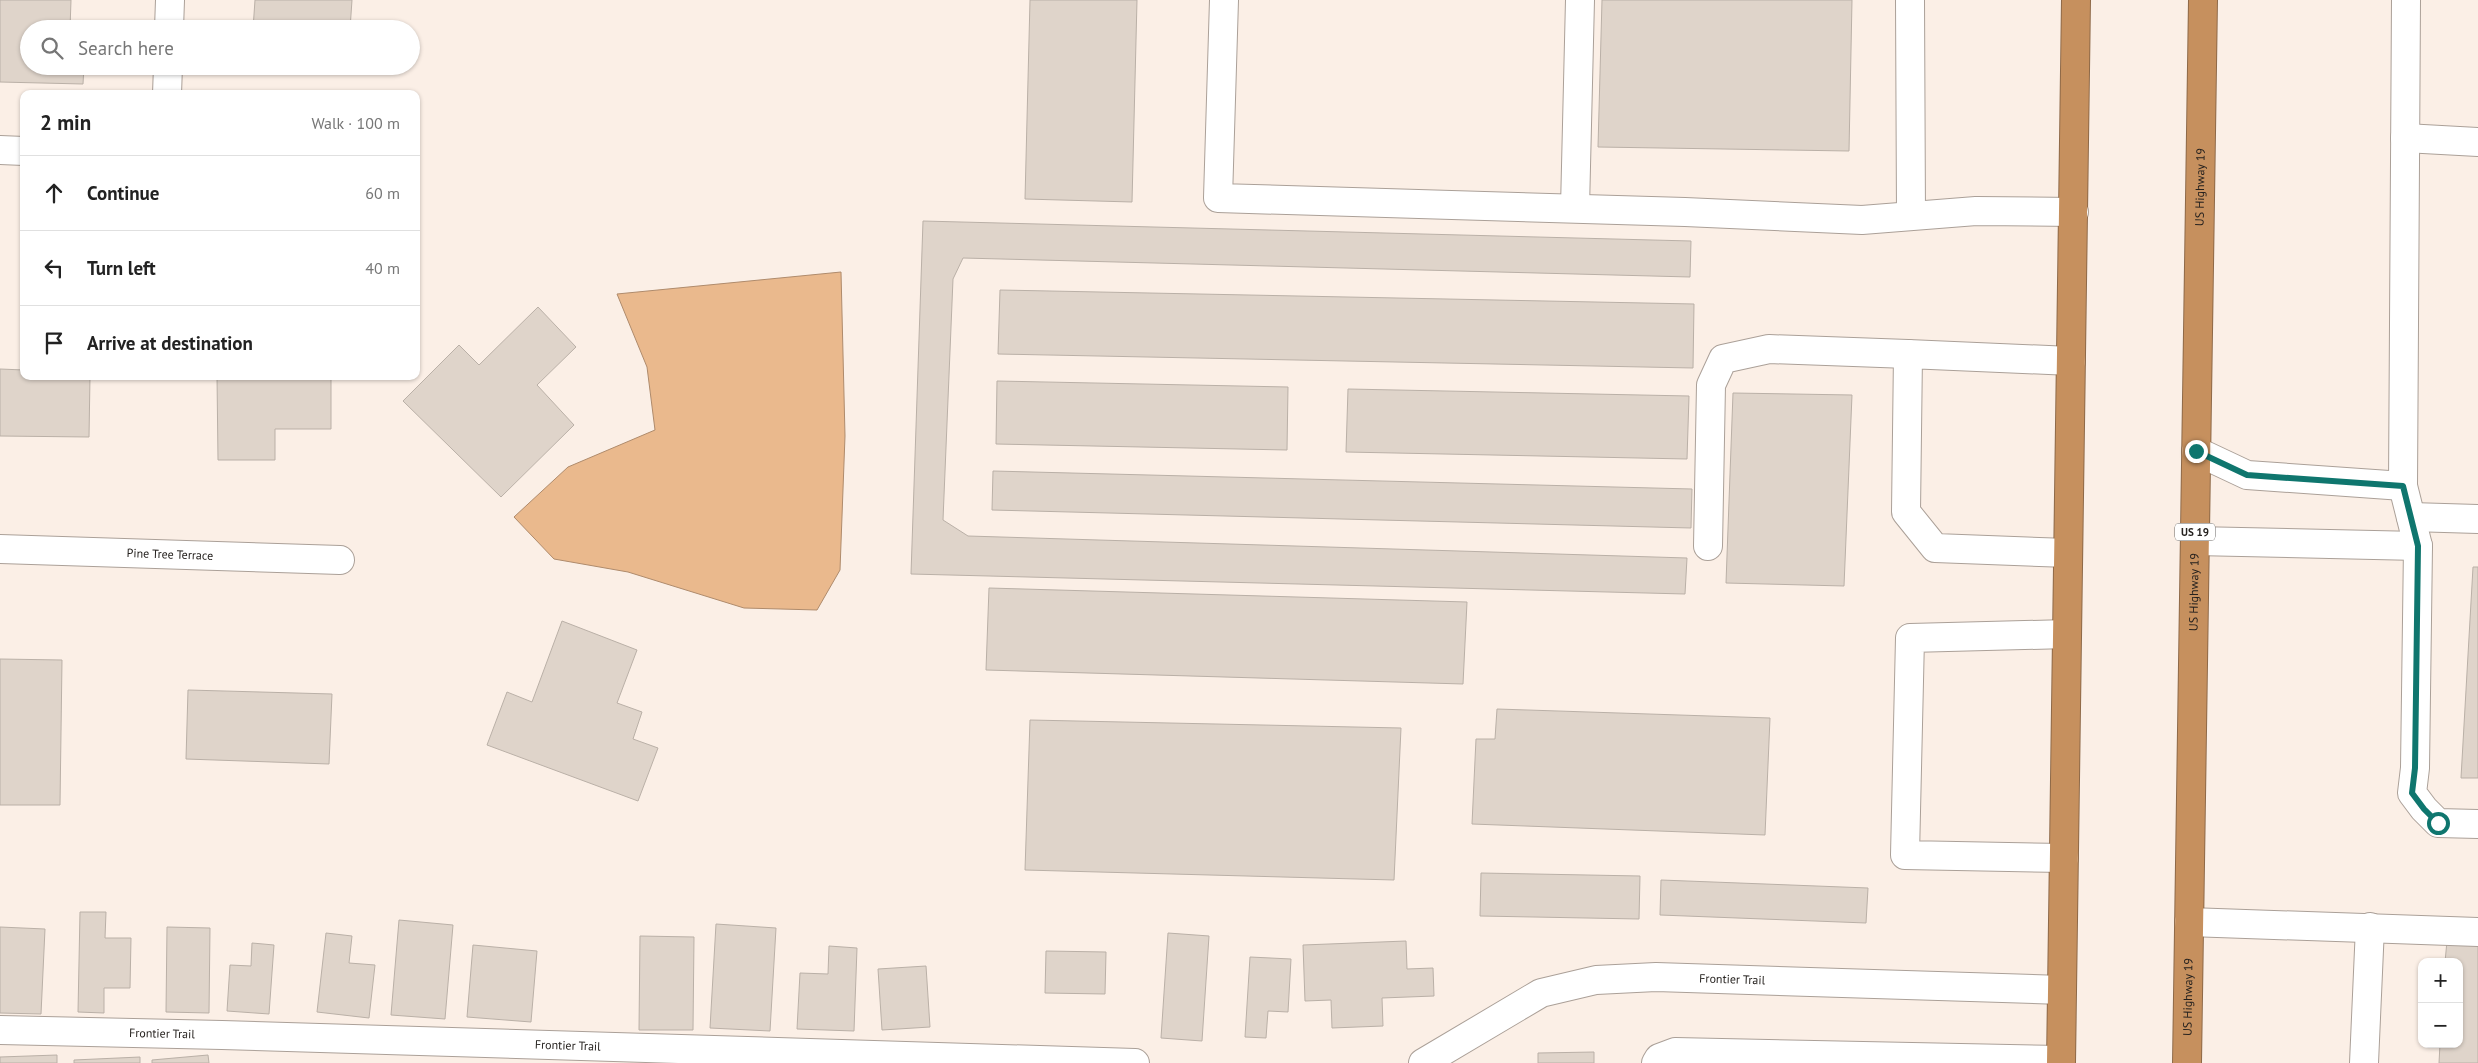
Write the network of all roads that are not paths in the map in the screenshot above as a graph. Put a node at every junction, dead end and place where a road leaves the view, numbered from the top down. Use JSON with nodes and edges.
{"nodes":[{"id":1,"x":170,"y":0,"type":"edge"},
{"id":2,"x":1224,"y":0,"type":"edge"},
{"id":3,"x":1580,"y":0,"type":"edge"},
{"id":4,"x":1910,"y":0,"type":"edge"},
{"id":5,"x":2076,"y":0,"type":"edge"},
{"id":6,"x":2202,"y":0,"type":"edge"},
{"id":7,"x":2406,"y":0,"type":"edge"},
{"id":8,"x":169,"y":20,"type":"edge"},
{"id":9,"x":168,"y":75,"type":"edge"},
{"id":10,"x":167,"y":90,"type":"edge"},
{"id":11,"x":2405,"y":138,"type":"junction"},
{"id":12,"x":2478,"y":142,"type":"edge"},
{"id":13,"x":0,"y":150,"type":"edge"},
{"id":14,"x":20,"y":151,"type":"edge"},
{"id":15,"x":1575,"y":208,"type":"junction"},
{"id":16,"x":2074,"y":212,"type":"junction"},
{"id":17,"x":1911,"y":215,"type":"junction"},
{"id":18,"x":1908,"y":354,"type":"junction"},
{"id":19,"x":2071,"y":361,"type":"junction"},
{"id":20,"x":2196,"y":451,"type":"junction"},
{"id":21,"x":2403,"y":486,"type":"junction"},
{"id":22,"x":2412,"y":517,"type":"junction"},
{"id":23,"x":2478,"y":519,"type":"edge"},
{"id":24,"x":2195,"y":541,"type":"junction"},
{"id":25,"x":1708,"y":546,"type":"dead end"},
{"id":26,"x":2418,"y":546,"type":"junction"},
{"id":27,"x":0,"y":549,"type":"edge"},
{"id":28,"x":2068,"y":553,"type":"junction"},
{"id":29,"x":340,"y":560,"type":"dead end"},
{"id":30,"x":2067,"y":634,"type":"junction"},
{"id":31,"x":2478,"y":824,"type":"edge"},
{"id":32,"x":2064,"y":858,"type":"junction"},
{"id":33,"x":2189,"y":922,"type":"junction"},
{"id":34,"x":2370,"y":927,"type":"junction"},
{"id":35,"x":2478,"y":932,"type":"edge"},
{"id":36,"x":2062,"y":990,"type":"junction"},
{"id":37,"x":0,"y":1030,"type":"edge"},
{"id":38,"x":744,"y":1057,"type":"edge"},
{"id":39,"x":1881,"y":1060,"type":"edge"},
{"id":40,"x":2061,"y":1061,"type":"edge"},
{"id":41,"x":996,"y":1062,"type":"edge"},
{"id":42,"x":1135,"y":1063,"type":"edge"},
{"id":43,"x":1423,"y":1063,"type":"edge"},
{"id":44,"x":1656,"y":1063,"type":"edge"},
{"id":45,"x":2188,"y":1063,"type":"edge"},
{"id":46,"x":2364,"y":1063,"type":"edge"}],
"edges":[{"from":1,"to":8,"type":"street"},
{"from":2,"to":15,"type":"street"},
{"from":3,"to":15,"type":"street"},
{"from":4,"to":17,"type":"street"},
{"from":5,"to":16,"type":"highway"},
{"from":6,"to":20,"type":"highway","name":"US Highway 19","number":"US 19"},
{"from":7,"to":11,"type":"street"},
{"from":9,"to":10,"type":"street"},
{"from":11,"to":12,"type":"street"},
{"from":11,"to":21,"type":"street"},
{"from":13,"to":14,"type":"street"},
{"from":15,"to":17,"type":"street"},
{"from":16,"to":17,"type":"street"},
{"from":16,"to":19,"type":"highway"},
{"from":18,"to":19,"type":"street"},
{"from":18,"to":25,"type":"street"},
{"from":18,"to":28,"type":"street"},
{"from":19,"to":28,"type":"highway"},
{"from":20,"to":21,"type":"street"},
{"from":20,"to":24,"type":"highway","name":"US Highway 19","number":"US 19"},
{"from":21,"to":22,"type":"street"},
{"from":22,"to":23,"type":"street"},
{"from":22,"to":26,"type":"street"},
{"from":24,"to":26,"type":"street"},
{"from":24,"to":33,"type":"highway","name":"US Highway 19","number":"US 19"},
{"from":26,"to":31,"type":"street"},
{"from":27,"to":29,"type":"street","name":"Pine Tree Terrace"},
{"from":28,"to":30,"type":"highway"},
{"from":30,"to":32,"type":"highway"},
{"from":30,"to":32,"type":"street"},
{"from":32,"to":36,"type":"highway"},
{"from":33,"to":34,"type":"street"},
{"from":33,"to":45,"type":"highway","name":"US Highway 19","number":"US 19"},
{"from":34,"to":35,"type":"street"},
{"from":34,"to":46,"type":"street"},
{"from":36,"to":40,"type":"highway"},
{"from":36,"to":43,"type":"street","name":"Frontier Trail"},
{"from":37,"to":38,"type":"street","name":"Frontier Trail"},
{"from":38,"to":41,"type":"street","name":"Frontier Trail"},
{"from":39,"to":40,"type":"street"},
{"from":39,"to":44,"type":"street"},
{"from":41,"to":42,"type":"street","name":"Frontier Trail"}]}
